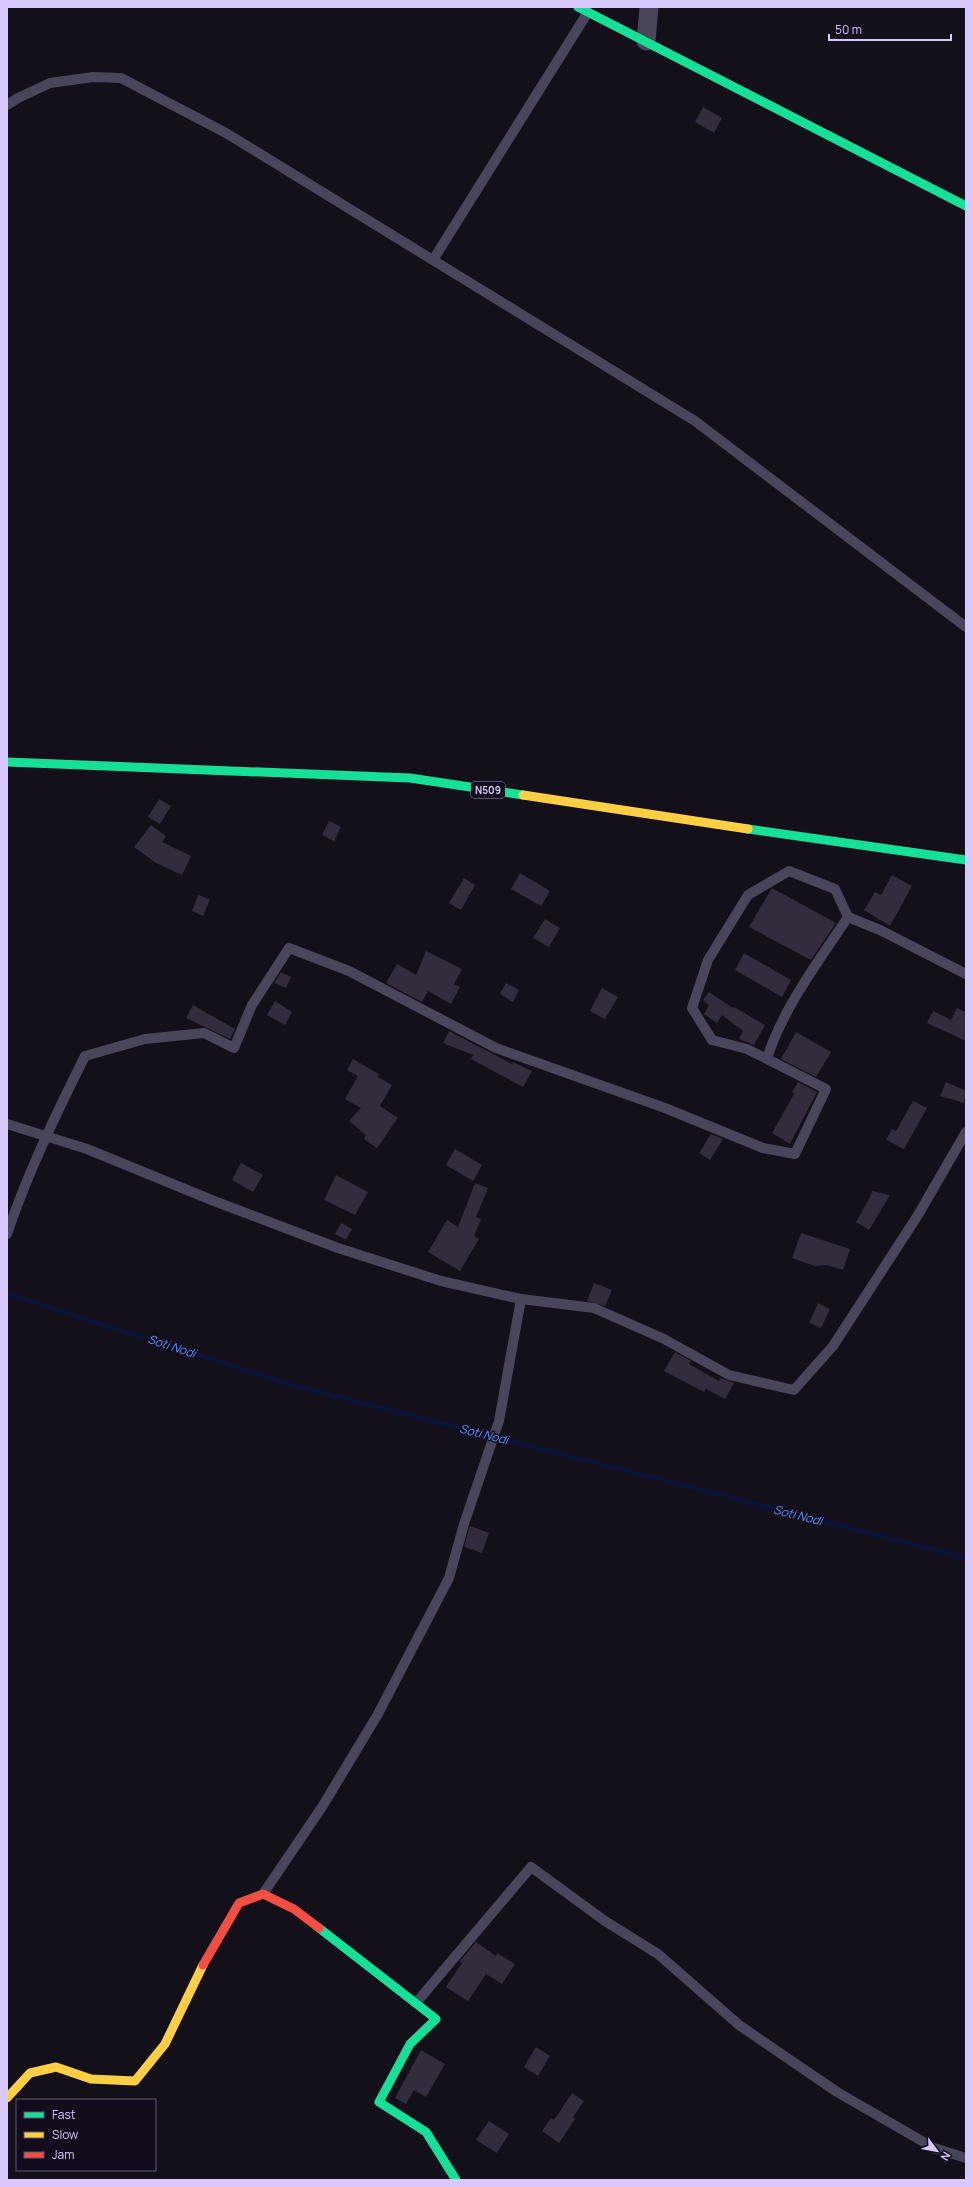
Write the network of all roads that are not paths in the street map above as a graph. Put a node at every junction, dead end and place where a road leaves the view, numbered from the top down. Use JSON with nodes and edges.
{"nodes":[{"id":1,"x":649,"y":7,"type":"edge"},
{"id":2,"x":583,"y":9,"type":"edge"},
{"id":3,"x":646,"y":41,"type":"junction"},
{"id":4,"x":7,"y":105,"type":"edge"},
{"id":5,"x":966,"y":206,"type":"edge"},
{"id":6,"x":433,"y":260,"type":"junction"},
{"id":7,"x":966,"y":627,"type":"edge"},
{"id":8,"x":7,"y":762,"type":"edge"},
{"id":9,"x":966,"y":860,"type":"edge"},
{"id":10,"x":848,"y":917,"type":"junction"},
{"id":11,"x":966,"y":974,"type":"edge"},
{"id":12,"x":767,"y":1059,"type":"junction"},
{"id":13,"x":7,"y":1124,"type":"edge"},
{"id":14,"x":966,"y":1132,"type":"edge"},
{"id":15,"x":45,"y":1137,"type":"junction"},
{"id":16,"x":7,"y":1234,"type":"edge"},
{"id":17,"x":521,"y":1299,"type":"junction"},
{"id":18,"x":263,"y":1894,"type":"junction"},
{"id":19,"x":416,"y":2003,"type":"junction"},
{"id":20,"x":7,"y":2098,"type":"edge"},
{"id":21,"x":966,"y":2158,"type":"edge"},
{"id":22,"x":456,"y":2180,"type":"edge"}],
"edges":[{"from":1,"to":3,"type":"street"},
{"from":2,"to":3,"type":"main road"},
{"from":2,"to":6,"type":"lane"},
{"from":3,"to":5,"type":"main road"},
{"from":4,"to":6,"type":"lane"},
{"from":6,"to":7,"type":"lane"},
{"from":8,"to":9,"type":"main road","number":"N509"},
{"from":10,"to":11,"type":"lane"},
{"from":10,"to":12,"type":"lane"},
{"from":10,"to":12,"type":"lane"},
{"from":12,"to":15,"type":"lane"},
{"from":13,"to":15,"type":"lane"},
{"from":14,"to":17,"type":"lane"},
{"from":15,"to":16,"type":"lane"},
{"from":15,"to":17,"type":"lane"},
{"from":17,"to":18,"type":"lane"},
{"from":18,"to":19,"type":"main road"},
{"from":18,"to":20,"type":"main road"},
{"from":19,"to":21,"type":"lane"},
{"from":19,"to":22,"type":"main road"}]}
